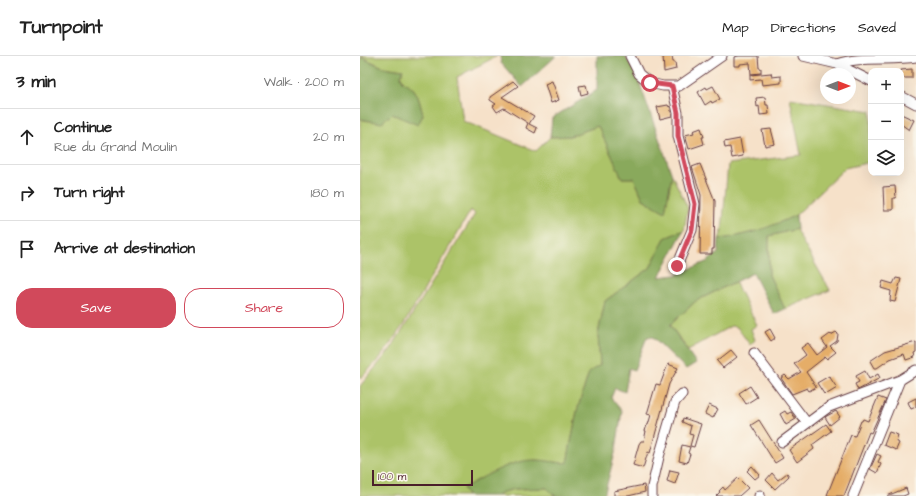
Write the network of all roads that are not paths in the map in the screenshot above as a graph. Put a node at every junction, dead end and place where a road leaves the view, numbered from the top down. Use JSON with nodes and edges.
{"nodes":[{"id":1,"x":630,"y":56,"type":"edge"},
{"id":2,"x":722,"y":56,"type":"edge"},
{"id":3,"x":803,"y":56,"type":"edge"},
{"id":4,"x":916,"y":57,"type":"edge"},
{"id":5,"x":837,"y":64,"type":"junction"},
{"id":6,"x":868,"y":80,"type":"edge"},
{"id":7,"x":672,"y":86,"type":"junction"},
{"id":8,"x":904,"y":98,"type":"edge"},
{"id":9,"x":916,"y":104,"type":"edge"},
{"id":10,"x":677,"y":266,"type":"dead end"},
{"id":11,"x":754,"y":353,"type":"dead end"},
{"id":12,"x":916,"y":370,"type":"edge"},
{"id":13,"x":900,"y":380,"type":"junction"},
{"id":14,"x":682,"y":394,"type":"dead end"},
{"id":15,"x":807,"y":423,"type":"junction"},
{"id":16,"x":782,"y":442,"type":"dead end"},
{"id":17,"x":652,"y":496,"type":"edge"},
{"id":18,"x":853,"y":496,"type":"edge"}],
"edges":[{"from":1,"to":7,"type":"street"},
{"from":2,"to":7,"type":"street"},
{"from":3,"to":5,"type":"street"},
{"from":4,"to":5,"type":"street"},
{"from":5,"to":6,"type":"street"},
{"from":7,"to":10,"type":"street"},
{"from":8,"to":9,"type":"street"},
{"from":11,"to":15,"type":"street"},
{"from":12,"to":13,"type":"street"},
{"from":13,"to":15,"type":"street"},
{"from":13,"to":18,"type":"street"},
{"from":14,"to":17,"type":"street"},
{"from":15,"to":16,"type":"street"}]}
